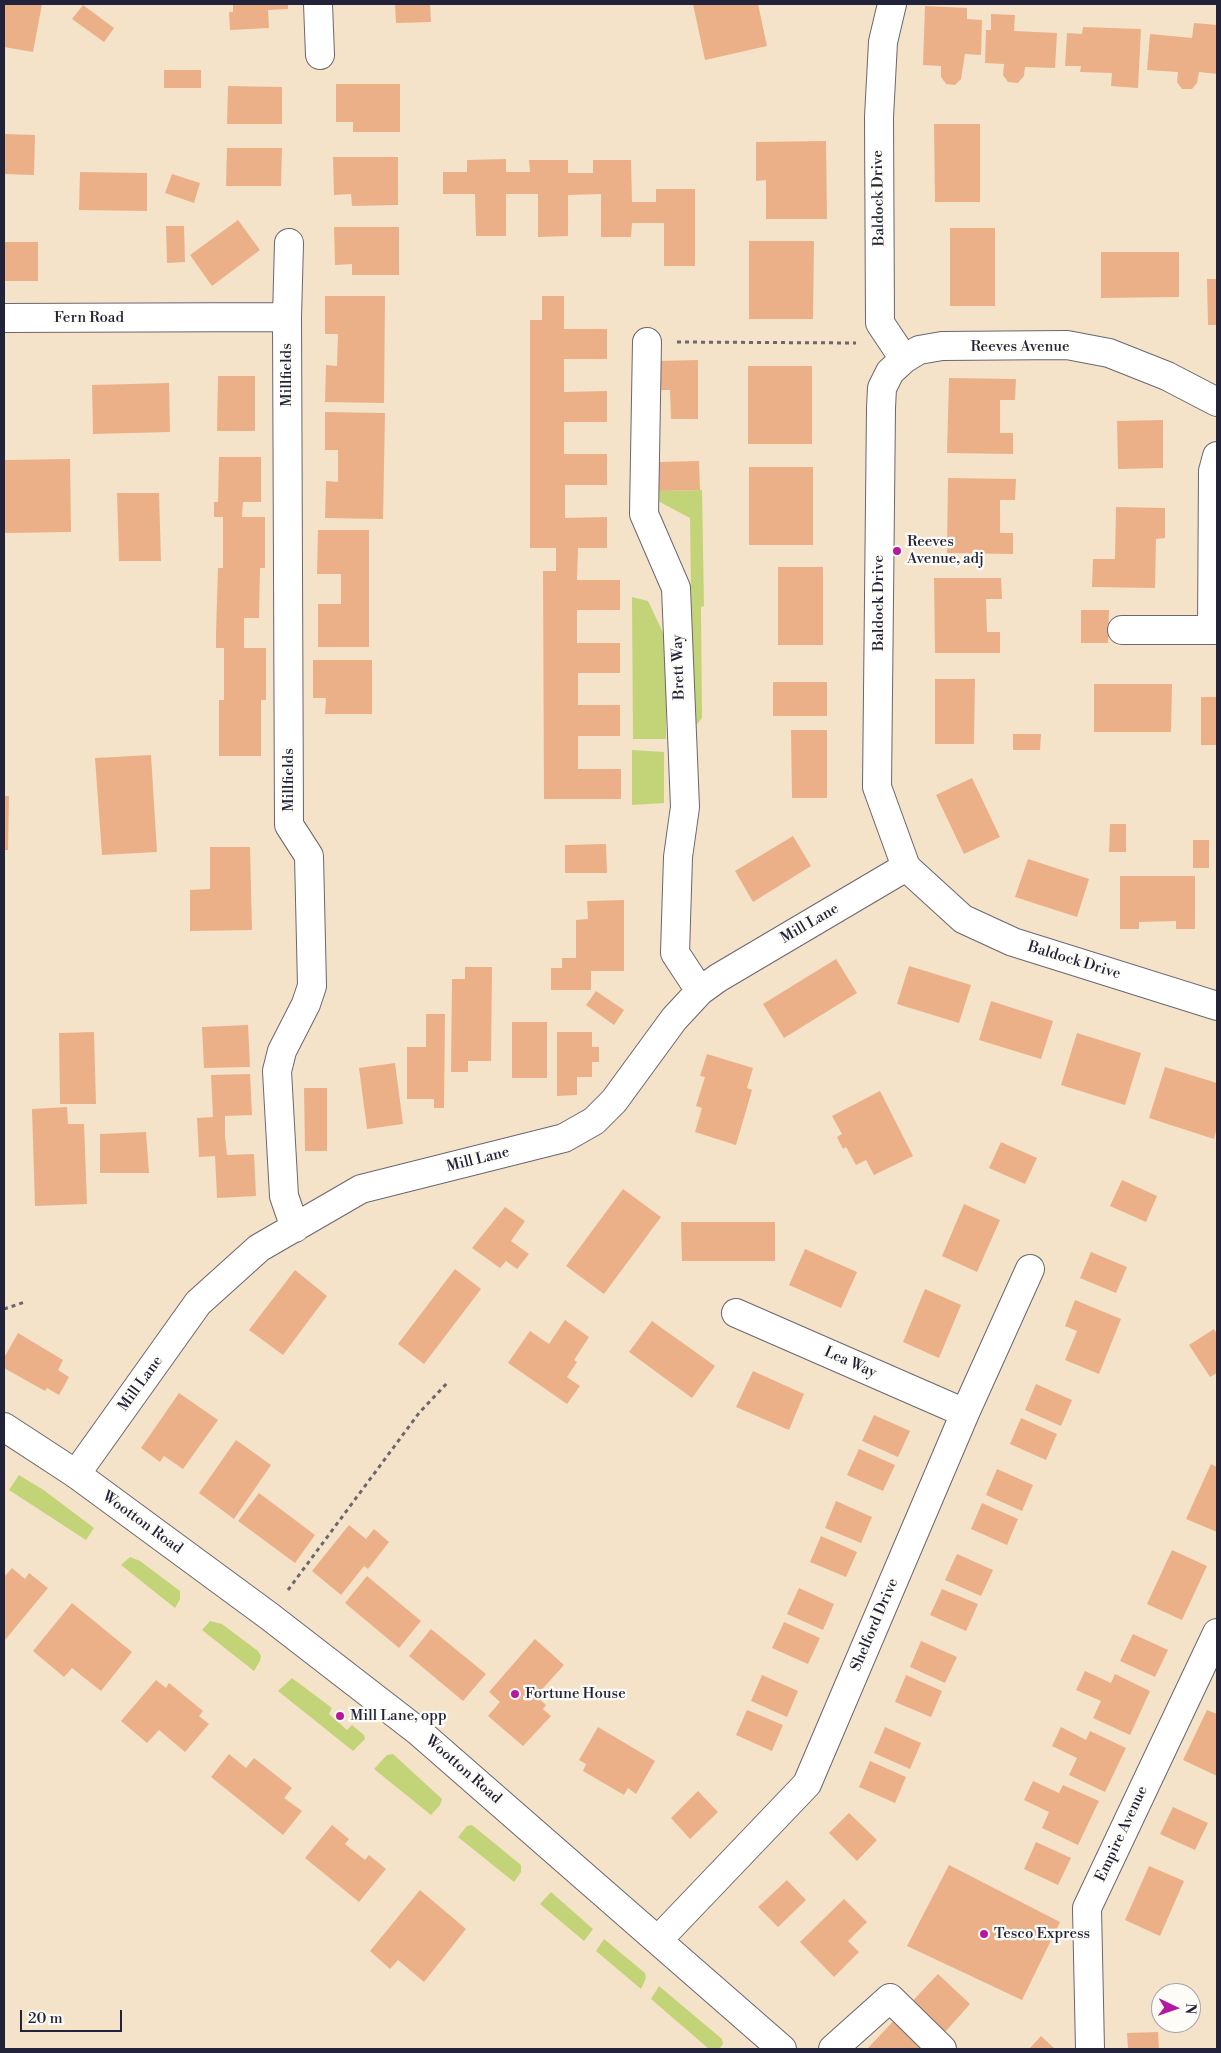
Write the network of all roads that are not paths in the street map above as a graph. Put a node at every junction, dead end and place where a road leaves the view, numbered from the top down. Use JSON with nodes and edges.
{"nodes":[{"id":1,"x":318,"y":4,"type":"edge"},
{"id":2,"x":892,"y":4,"type":"edge"},
{"id":3,"x":320,"y":55,"type":"dead end"},
{"id":4,"x":289,"y":243,"type":"dead end"},
{"id":5,"x":287,"y":317,"type":"junction"},
{"id":6,"x":4,"y":318,"type":"edge"},
{"id":7,"x":647,"y":342,"type":"road end"},
{"id":8,"x":904,"y":359,"type":"junction"},
{"id":9,"x":1217,"y":402,"type":"edge"},
{"id":10,"x":1217,"y":456,"type":"edge"},
{"id":11,"x":1122,"y":630,"type":"dead end"},
{"id":12,"x":1214,"y":630,"type":"edge"},
{"id":13,"x":906,"y":867,"type":"junction"},
{"id":14,"x":700,"y":991,"type":"junction"},
{"id":15,"x":1217,"y":1006,"type":"edge"},
{"id":16,"x":294,"y":1228,"type":"junction"},
{"id":17,"x":1030,"y":1269,"type":"dead end"},
{"id":18,"x":736,"y":1313,"type":"dead end"},
{"id":19,"x":965,"y":1413,"type":"junction"},
{"id":20,"x":4,"y":1427,"type":"edge"},
{"id":21,"x":76,"y":1474,"type":"junction"},
{"id":22,"x":1217,"y":1633,"type":"edge"},
{"id":23,"x":658,"y":1940,"type":"junction"},
{"id":24,"x":782,"y":2049,"type":"edge"},
{"id":25,"x":833,"y":2049,"type":"edge"},
{"id":26,"x":942,"y":2049,"type":"edge"},
{"id":27,"x":1090,"y":2049,"type":"edge"}],
"edges":[{"from":1,"to":3,"type":"street"},
{"from":2,"to":8,"type":"street","name":"Baldock Drive"},
{"from":4,"to":5,"type":"street","name":"Millfields"},
{"from":5,"to":6,"type":"street","name":"Fern Road"},
{"from":5,"to":16,"type":"street","name":"Millfields"},
{"from":7,"to":14,"type":"street","name":"Brett Way"},
{"from":8,"to":9,"type":"street","name":"Reeves Avenue"},
{"from":8,"to":13,"type":"street","name":"Baldock Drive"},
{"from":10,"to":12,"type":"street"},
{"from":11,"to":12,"type":"street"},
{"from":13,"to":14,"type":"street","name":"Mill Lane"},
{"from":13,"to":15,"type":"street","name":"Baldock Drive"},
{"from":14,"to":16,"type":"street","name":"Mill Lane"},
{"from":16,"to":21,"type":"street","name":"Mill Lane"},
{"from":17,"to":19,"type":"street","name":"Shelford Drive"},
{"from":18,"to":19,"type":"street","name":"Lea Way"},
{"from":19,"to":23,"type":"street","name":"Shelford Drive"},
{"from":20,"to":21,"type":"street","name":"Wootton Road"},
{"from":21,"to":23,"type":"street","name":"Wootton Road"},
{"from":22,"to":27,"type":"street","name":"Empire Avenue"},
{"from":23,"to":24,"type":"street","name":"Wootton Road"},
{"from":25,"to":26,"type":"street"}]}
